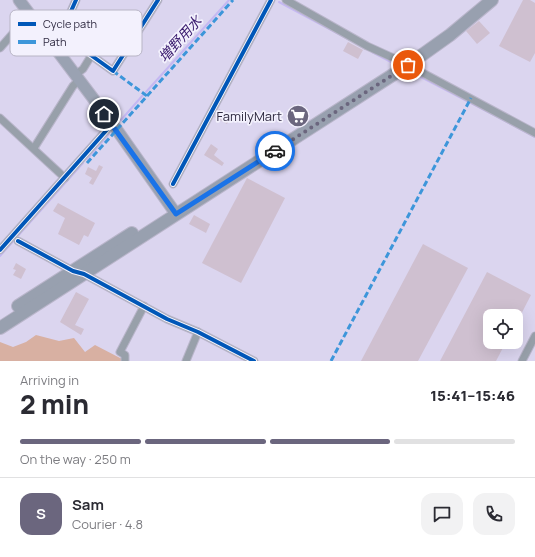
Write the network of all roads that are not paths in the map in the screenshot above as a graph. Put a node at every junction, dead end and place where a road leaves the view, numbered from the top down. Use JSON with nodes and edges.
{"nodes":[{"id":1,"x":19,"y":0,"type":"edge"},
{"id":2,"x":76,"y":0,"type":"edge"},
{"id":3,"x":158,"y":0,"type":"edge"},
{"id":4,"x":271,"y":0,"type":"edge"},
{"id":5,"x":286,"y":0,"type":"edge"},
{"id":6,"x":480,"y":0,"type":"edge"},
{"id":7,"x":492,"y":0,"type":"edge"},
{"id":8,"x":27,"y":10,"type":"edge"},
{"id":9,"x":72,"y":10,"type":"edge"},
{"id":10,"x":142,"y":25,"type":"edge"},
{"id":11,"x":10,"y":37,"type":"edge"},
{"id":12,"x":0,"y":48,"type":"edge"},
{"id":13,"x":60,"y":56,"type":"edge"},
{"id":14,"x":91,"y":56,"type":"joint"},
{"id":15,"x":123,"y":56,"type":"edge"},
{"id":16,"x":404,"y":63,"type":"junction"},
{"id":17,"x":77,"y":78,"type":"junction"},
{"id":18,"x":0,"y":118,"type":"edge"},
{"id":19,"x":112,"y":124,"type":"junction"},
{"id":20,"x":535,"y":133,"type":"edge"},
{"id":21,"x":34,"y":148,"type":"junction"},
{"id":22,"x":65,"y":178,"type":"junction"},
{"id":23,"x":174,"y":184,"type":"dead end"},
{"id":24,"x":174,"y":211,"type":"junction"},
{"id":25,"x":18,"y":241,"type":"dead end"},
{"id":26,"x":0,"y":250,"type":"edge"},
{"id":27,"x":78,"y":273,"type":"junction"},
{"id":28,"x":144,"y":306,"type":"junction"},
{"id":29,"x":0,"y":318,"type":"edge"},
{"id":30,"x":0,"y":328,"type":"edge"},
{"id":31,"x":198,"y":332,"type":"junction"},
{"id":32,"x":535,"y":336,"type":"edge"},
{"id":33,"x":125,"y":361,"type":"edge"},
{"id":34,"x":186,"y":361,"type":"edge"},
{"id":35,"x":254,"y":361,"type":"edge"},
{"id":36,"x":522,"y":361,"type":"edge"}],
"edges":[{"from":1,"to":8,"type":"main road"},
{"from":2,"to":9,"type":"street"},
{"from":3,"to":10,"type":"street"},
{"from":4,"to":23,"type":"street"},
{"from":5,"to":16,"type":"street"},
{"from":6,"to":16,"type":"highway"},
{"from":7,"to":16,"type":"highway"},
{"from":11,"to":12,"type":"street"},
{"from":13,"to":17,"type":"main road"},
{"from":14,"to":15,"type":"street"},
{"from":14,"to":17,"type":"street"},
{"from":16,"to":20,"type":"street"},
{"from":16,"to":24,"type":"highway"},
{"from":17,"to":19,"type":"main road"},
{"from":17,"to":21,"type":"street"},
{"from":18,"to":21,"type":"street"},
{"from":19,"to":22,"type":"street"},
{"from":19,"to":24,"type":"main road"},
{"from":21,"to":22,"type":"street"},
{"from":22,"to":26,"type":"street"},
{"from":24,"to":27,"type":"highway"},
{"from":25,"to":27,"type":"street"},
{"from":27,"to":28,"type":"street"},
{"from":27,"to":29,"type":"highway"},
{"from":27,"to":30,"type":"highway"},
{"from":28,"to":31,"type":"street"},
{"from":28,"to":33,"type":"street"},
{"from":31,"to":34,"type":"street"},
{"from":31,"to":35,"type":"street"},
{"from":32,"to":36,"type":"street"}]}
